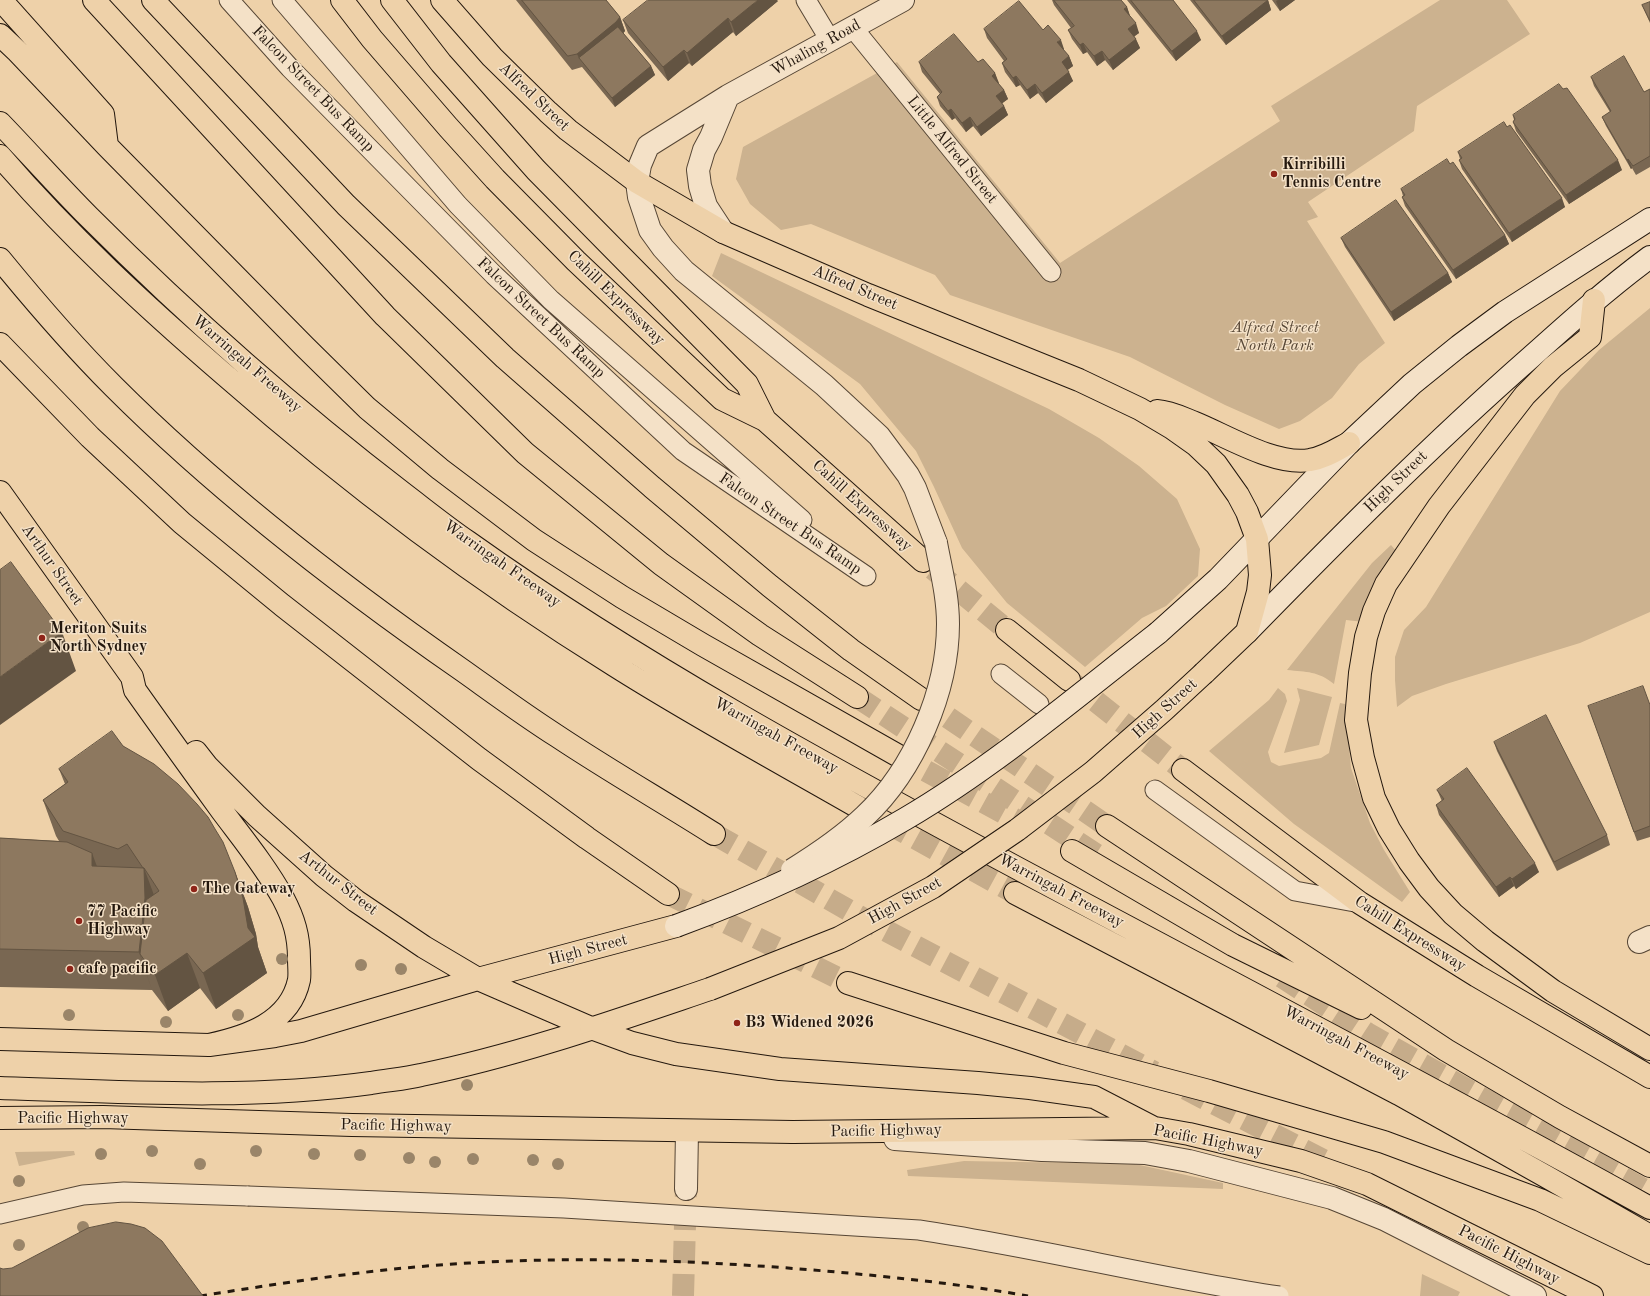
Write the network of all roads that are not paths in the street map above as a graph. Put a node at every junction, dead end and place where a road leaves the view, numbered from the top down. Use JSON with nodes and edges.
{"nodes":[{"id":1,"x":1,"y":0,"type":"edge"},
{"id":2,"x":94,"y":0,"type":"edge"},
{"id":3,"x":153,"y":0,"type":"edge"},
{"id":4,"x":229,"y":0,"type":"edge"},
{"id":5,"x":282,"y":0,"type":"edge"},
{"id":6,"x":342,"y":0,"type":"edge"},
{"id":7,"x":392,"y":0,"type":"edge"},
{"id":8,"x":442,"y":0,"type":"edge"},
{"id":9,"x":806,"y":0,"type":"edge"},
{"id":10,"x":903,"y":0,"type":"edge"},
{"id":11,"x":853,"y":28,"type":"junction"},
{"id":12,"x":0,"y":35,"type":"edge"},
{"id":13,"x":830,"y":40,"type":"junction"},
{"id":14,"x":728,"y":96,"type":"junction"},
{"id":15,"x":0,"y":123,"type":"edge"},
{"id":16,"x":107,"y":146,"type":"junction"},
{"id":17,"x":0,"y":156,"type":"edge"},
{"id":18,"x":637,"y":182,"type":"junction"},
{"id":19,"x":1650,"y":219,"type":"edge"},
{"id":20,"x":723,"y":232,"type":"junction"},
{"id":21,"x":1650,"y":257,"type":"edge"},
{"id":22,"x":0,"y":259,"type":"edge"},
{"id":23,"x":1051,"y":272,"type":"dead end"},
{"id":24,"x":1594,"y":300,"type":"junction"},
{"id":25,"x":0,"y":344,"type":"edge"},
{"id":26,"x":1140,"y":409,"type":"junction"},
{"id":27,"x":765,"y":420,"type":"junction"},
{"id":28,"x":1349,"y":443,"type":"junction"},
{"id":29,"x":0,"y":492,"type":"edge"},
{"id":30,"x":1257,"y":539,"type":"junction"},
{"id":31,"x":923,"y":561,"type":"tunnel mouth"},
{"id":32,"x":1007,"y":630,"type":"tunnel mouth"},
{"id":33,"x":1247,"y":632,"type":"junction"},
{"id":34,"x":1001,"y":674,"type":"dead end"},
{"id":35,"x":132,"y":677,"type":"junction"},
{"id":36,"x":1069,"y":680,"type":"tunnel mouth"},
{"id":37,"x":857,"y":697,"type":"tunnel mouth"},
{"id":38,"x":921,"y":699,"type":"tunnel mouth"},
{"id":39,"x":1039,"y":704,"type":"dead end"},
{"id":40,"x":897,"y":755,"type":"tunnel mouth"},
{"id":41,"x":1183,"y":770,"type":"tunnel mouth"},
{"id":42,"x":1155,"y":790,"type":"dead end"},
{"id":43,"x":858,"y":807,"type":"tunnel mouth"},
{"id":44,"x":1106,"y":826,"type":"tunnel mouth"},
{"id":45,"x":714,"y":834,"type":"tunnel mouth"},
{"id":46,"x":1072,"y":851,"type":"dead end"},
{"id":47,"x":1015,"y":893,"type":"tunnel mouth"},
{"id":48,"x":668,"y":894,"type":"tunnel mouth"},
{"id":49,"x":1360,"y":903,"type":"junction"},
{"id":50,"x":696,"y":918,"type":"junction"},
{"id":51,"x":676,"y":926,"type":"joint"},
{"id":52,"x":478,"y":980,"type":"junction"},
{"id":53,"x":848,"y":983,"type":"tunnel mouth"},
{"id":54,"x":591,"y":1028,"type":"junction"},
{"id":55,"x":0,"y":1039,"type":"edge"},
{"id":56,"x":209,"y":1045,"type":"junction"},
{"id":57,"x":1650,"y":1048,"type":"edge"},
{"id":58,"x":1446,"y":1050,"type":"junction"},
{"id":59,"x":1650,"y":1077,"type":"edge"},
{"id":60,"x":0,"y":1088,"type":"edge"},
{"id":61,"x":4,"y":1120,"type":"edge"},
{"id":62,"x":1155,"y":1128,"type":"junction"},
{"id":63,"x":687,"y":1131,"type":"junction"},
{"id":64,"x":793,"y":1132,"type":"junction"},
{"id":65,"x":1650,"y":1166,"type":"edge"},
{"id":66,"x":686,"y":1189,"type":"tunnel mouth"},
{"id":67,"x":1650,"y":1208,"type":"edge"},
{"id":68,"x":0,"y":1214,"type":"edge"},
{"id":69,"x":1650,"y":1236,"type":"edge"},
{"id":70,"x":1650,"y":1253,"type":"edge"},
{"id":71,"x":1232,"y":1292,"type":"edge"},
{"id":72,"x":1279,"y":1296,"type":"edge"},
{"id":73,"x":1535,"y":1296,"type":"edge"},
{"id":74,"x":1592,"y":1296,"type":"edge"}],
"edges":[{"from":1,"to":16,"type":"main road"},
{"from":2,"to":37,"type":"main road"},
{"from":3,"to":38,"type":"main road"},
{"from":4,"to":5,"type":"lane","name":"Falcon Street Bus Ramp"},
{"from":6,"to":27,"type":"main road","name":"Cahill Expressway"},
{"from":7,"to":27,"type":"main road"},
{"from":8,"to":18,"type":"main road","name":"Alfred Street"},
{"from":9,"to":13,"type":"lane"},
{"from":10,"to":11,"type":"street","name":"Whaling Road"},
{"from":11,"to":13,"type":"street","name":"Whaling Road"},
{"from":11,"to":23,"type":"lane","name":"Little Alfred Street"},
{"from":12,"to":16,"type":"main road"},
{"from":13,"to":14,"type":"street","name":"Whaling Road"},
{"from":14,"to":18,"type":"street","name":"Whaling Road"},
{"from":14,"to":20,"type":"street"},
{"from":15,"to":67,"type":"main road","name":"Warringah Freeway"},
{"from":16,"to":40,"type":"main road"},
{"from":17,"to":43,"type":"main road","name":"Warringah Freeway"},
{"from":18,"to":20,"type":"main road","name":"Alfred Street"},
{"from":18,"to":50,"type":"street","name":"High Street","bridge":true},
{"from":19,"to":28,"type":"street","name":"High Street"},
{"from":20,"to":26,"type":"main road","name":"Alfred Street"},
{"from":21,"to":24,"type":"street","name":"High Street"},
{"from":22,"to":45,"type":"main road"},
{"from":24,"to":33,"type":"street","name":"High Street"},
{"from":24,"to":57,"type":"main road"},
{"from":25,"to":48,"type":"main road"},
{"from":26,"to":28,"type":"main road"},
{"from":26,"to":30,"type":"main road"},
{"from":27,"to":31,"type":"main road","name":"Cahill Expressway"},
{"from":28,"to":30,"type":"street","name":"High Street"},
{"from":29,"to":35,"type":"main road","name":"Arthur Street"},
{"from":30,"to":33,"type":"main road"},
{"from":30,"to":50,"type":"street","name":"High Street","bridge":true},
{"from":32,"to":36,"type":"main road"},
{"from":33,"to":54,"type":"main road","name":"High Street","bridge":true},
{"from":34,"to":39,"type":"lane"},
{"from":35,"to":52,"type":"main road","name":"Arthur Street"},
{"from":35,"to":56,"type":"main road","name":"Arthur Street"},
{"from":41,"to":49,"type":"main road","name":"Cahill Expressway"},
{"from":42,"to":49,"type":"lane"},
{"from":44,"to":58,"type":"main road"},
{"from":46,"to":58,"type":"main road"},
{"from":47,"to":69,"type":"main road","name":"Warringah Freeway"},
{"from":49,"to":59,"type":"main road","name":"Cahill Expressway"},
{"from":50,"to":51,"type":"street","name":"High Street","bridge":true},
{"from":51,"to":52,"type":"main road","name":"High Street"},
{"from":52,"to":54,"type":"main road","name":"Arthur Street"},
{"from":52,"to":56,"type":"main road"},
{"from":53,"to":70,"type":"main road"},
{"from":54,"to":60,"type":"main road","name":"Pacific Highway"},
{"from":54,"to":62,"type":"main road","name":"Arthur Street"},
{"from":55,"to":56,"type":"main road"},
{"from":58,"to":65,"type":"main road"},
{"from":61,"to":63,"type":"main road","name":"Pacific Highway"},
{"from":62,"to":64,"type":"main road","name":"Pacific Highway"},
{"from":62,"to":74,"type":"main road","name":"Pacific Highway"},
{"from":63,"to":64,"type":"main road","name":"Pacific Highway"},
{"from":63,"to":66,"type":"street"},
{"from":64,"to":73,"type":"street","name":"Pacific Highway"},
{"from":68,"to":71,"type":"lane","bridge":true},
{"from":71,"to":72,"type":"lane","bridge":true}]}
